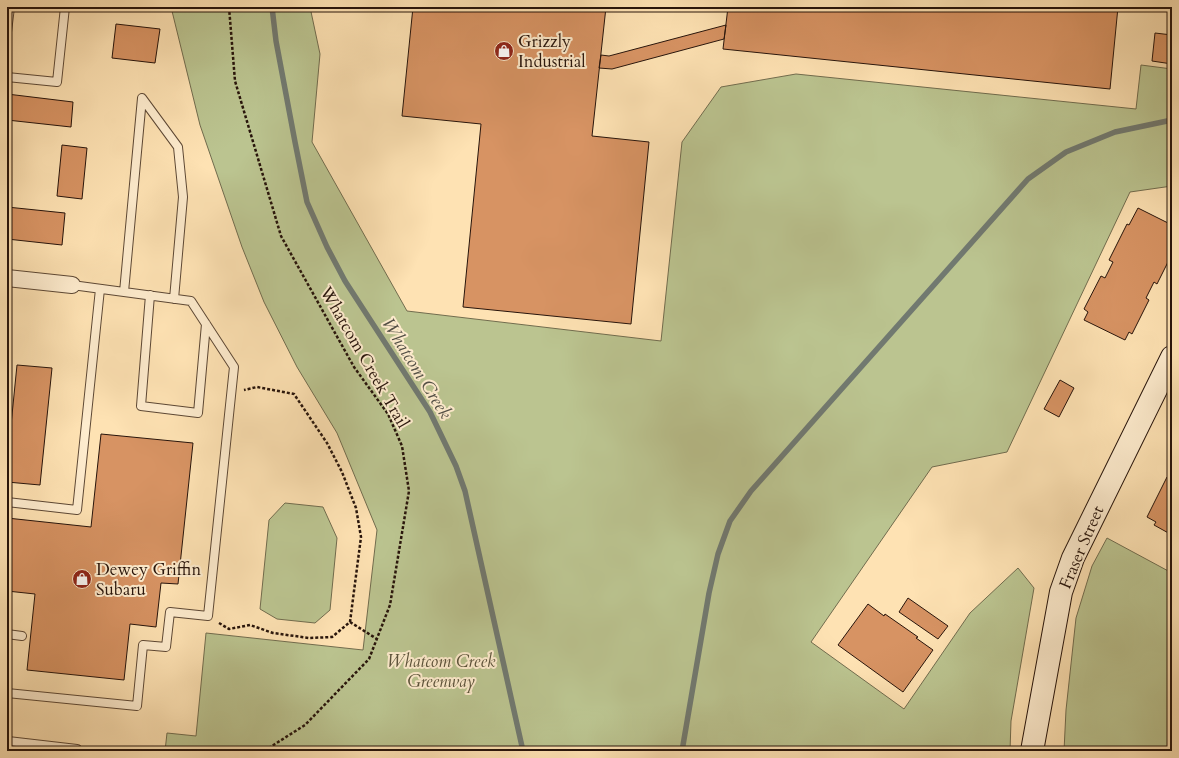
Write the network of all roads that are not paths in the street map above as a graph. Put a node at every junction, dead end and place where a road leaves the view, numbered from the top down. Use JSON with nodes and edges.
{"nodes":[{"id":1,"x":10,"y":7,"type":"edge"},
{"id":2,"x":65,"y":7,"type":"edge"},
{"id":3,"x":7,"y":32,"type":"edge"},
{"id":4,"x":7,"y":76,"type":"edge"},
{"id":5,"x":7,"y":278,"type":"edge"},
{"id":6,"x":72,"y":285,"type":"joint"},
{"id":7,"x":100,"y":289,"type":"junction"},
{"id":8,"x":124,"y":292,"type":"junction"},
{"id":9,"x":150,"y":295,"type":"junction"},
{"id":10,"x":174,"y":299,"type":"junction"},
{"id":11,"x":206,"y":324,"type":"junction"},
{"id":12,"x":1172,"y":357,"type":"edge"},
{"id":13,"x":7,"y":502,"type":"edge"},
{"id":14,"x":7,"y":634,"type":"edge"},
{"id":15,"x":22,"y":636,"type":"dead end"},
{"id":16,"x":7,"y":693,"type":"edge"},
{"id":17,"x":8,"y":741,"type":"edge"},
{"id":18,"x":7,"y":751,"type":"edge"},
{"id":19,"x":77,"y":751,"type":"edge"},
{"id":20,"x":1032,"y":751,"type":"edge"}],
"edges":[{"from":1,"to":3,"type":"lane"},
{"from":2,"to":4,"type":"lane"},
{"from":5,"to":6,"type":"street"},
{"from":6,"to":7,"type":"lane"},
{"from":7,"to":8,"type":"lane"},
{"from":7,"to":13,"type":"lane"},
{"from":8,"to":9,"type":"lane"},
{"from":8,"to":10,"type":"lane"},
{"from":9,"to":10,"type":"lane"},
{"from":9,"to":11,"type":"lane"},
{"from":10,"to":11,"type":"lane"},
{"from":11,"to":16,"type":"lane"},
{"from":12,"to":20,"type":"street","name":"Fraser Street"},
{"from":14,"to":15,"type":"lane"},
{"from":17,"to":18,"type":"lane"},
{"from":17,"to":19,"type":"lane"}]}
